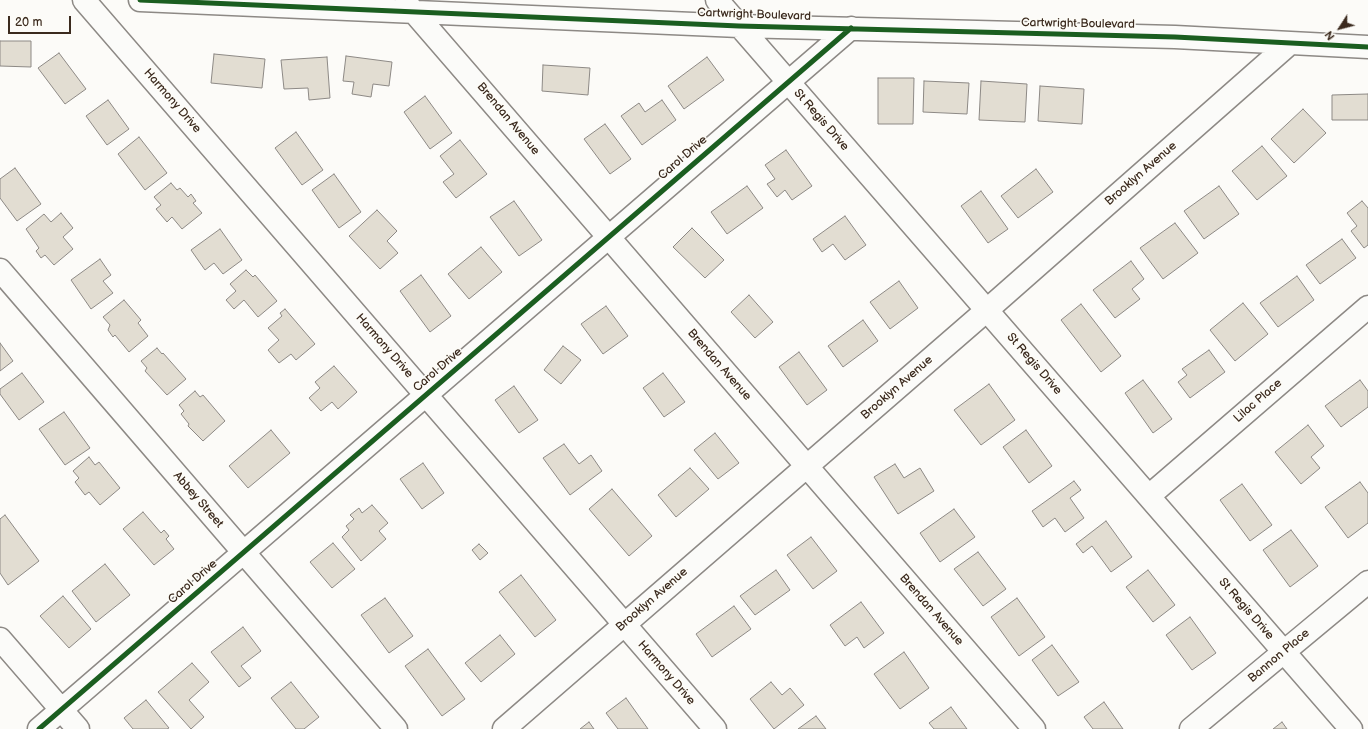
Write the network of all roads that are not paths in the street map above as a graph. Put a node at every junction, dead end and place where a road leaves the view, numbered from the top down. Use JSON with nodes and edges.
{"nodes":[{"id":1,"x":84,"y":0,"type":"edge"},
{"id":2,"x":140,"y":0,"type":"edge"},
{"id":3,"x":717,"y":0,"type":"edge"},
{"id":4,"x":408,"y":5,"type":"edge"},
{"id":5,"x":739,"y":26,"type":"junction"},
{"id":6,"x":852,"y":28,"type":"junction"},
{"id":7,"x":1289,"y":44,"type":"junction"},
{"id":8,"x":1368,"y":47,"type":"edge"},
{"id":9,"x":788,"y":82,"type":"junction"},
{"id":10,"x":608,"y":237,"type":"junction"},
{"id":11,"x":0,"y":270,"type":"edge"},
{"id":12,"x":1368,"y":306,"type":"edge"},
{"id":13,"x":987,"y":310,"type":"junction"},
{"id":14,"x":426,"y":394,"type":"junction"},
{"id":15,"x":807,"y":466,"type":"junction"},
{"id":16,"x":1149,"y":496,"type":"junction"},
{"id":17,"x":244,"y":552,"type":"junction"},
{"id":18,"x":1368,"y":582,"type":"edge"},
{"id":19,"x":624,"y":624,"type":"junction"},
{"id":20,"x":0,"y":639,"type":"edge"},
{"id":21,"x":1284,"y":652,"type":"junction"},
{"id":22,"x":62,"y":710,"type":"junction"},
{"id":23,"x":40,"y":729,"type":"edge"},
{"id":24,"x":78,"y":729,"type":"edge"},
{"id":25,"x":396,"y":729,"type":"edge"},
{"id":26,"x":504,"y":729,"type":"edge"},
{"id":27,"x":715,"y":729,"type":"edge"},
{"id":28,"x":1034,"y":729,"type":"edge"},
{"id":29,"x":1191,"y":729,"type":"edge"},
{"id":30,"x":1351,"y":729,"type":"edge"}],
"edges":[{"from":1,"to":14,"type":"street","name":"Harmony Drive"},
{"from":2,"to":4,"type":"street","name":"Cartwright Boulevard"},
{"from":3,"to":5,"type":"street","name":"St Regis Drive"},
{"from":4,"to":5,"type":"street","name":"Cartwright Boulevard"},
{"from":4,"to":10,"type":"street","name":"Brendan Avenue"},
{"from":5,"to":6,"type":"street","name":"Cartwright Boulevard"},
{"from":5,"to":9,"type":"street","name":"St Regis Drive"},
{"from":6,"to":7,"type":"street","name":"Cartwright Boulevard"},
{"from":6,"to":9,"type":"street","name":"Carol Drive"},
{"from":7,"to":8,"type":"street","name":"Cartwright Boulevard"},
{"from":7,"to":13,"type":"street","name":"Brooklyn Avenue"},
{"from":9,"to":10,"type":"street","name":"Carol Drive"},
{"from":9,"to":13,"type":"street","name":"St Regis Drive"},
{"from":10,"to":14,"type":"street","name":"Carol Drive"},
{"from":10,"to":15,"type":"street","name":"Brendan Avenue"},
{"from":11,"to":17,"type":"street","name":"Abbey Street"},
{"from":12,"to":16,"type":"street","name":"Lilac Place"},
{"from":13,"to":15,"type":"street","name":"Brooklyn Avenue"},
{"from":13,"to":16,"type":"street","name":"St Regis Drive"},
{"from":14,"to":17,"type":"street","name":"Carol Drive"},
{"from":14,"to":19,"type":"street","name":"Harmony Drive"},
{"from":15,"to":19,"type":"street","name":"Brooklyn Avenue"},
{"from":15,"to":28,"type":"street","name":"Brendan Avenue"},
{"from":16,"to":21,"type":"street","name":"St Regis Drive"},
{"from":17,"to":22,"type":"street","name":"Carol Drive"},
{"from":17,"to":25,"type":"street","name":"Abbey Street"},
{"from":18,"to":21,"type":"street","name":"Bannon Place"},
{"from":19,"to":26,"type":"street","name":"Brooklyn Avenue"},
{"from":19,"to":27,"type":"street","name":"Harmony Drive"},
{"from":20,"to":22,"type":"street"},
{"from":21,"to":29,"type":"street","name":"Bannon Place"},
{"from":21,"to":30,"type":"street","name":"St Regis Drive"},
{"from":22,"to":23,"type":"street","name":"Carol Drive"},
{"from":22,"to":24,"type":"street"}]}
